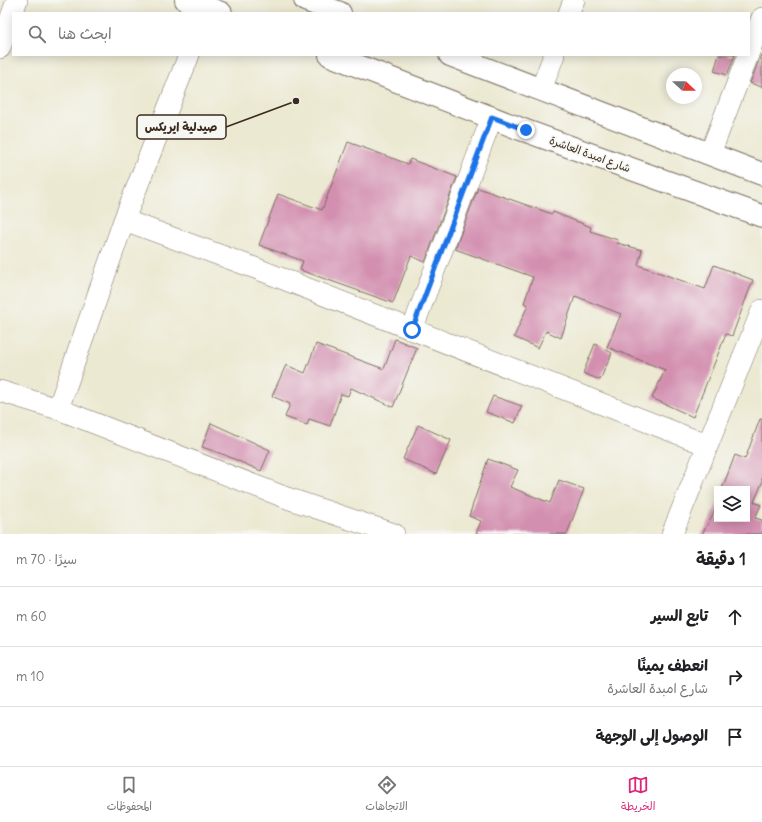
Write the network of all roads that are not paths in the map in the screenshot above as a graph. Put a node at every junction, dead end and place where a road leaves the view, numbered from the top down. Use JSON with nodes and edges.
{"nodes":[{"id":1,"x":17,"y":0,"type":"edge"},
{"id":2,"x":186,"y":0,"type":"edge"},
{"id":3,"x":306,"y":0,"type":"edge"},
{"id":4,"x":574,"y":0,"type":"edge"},
{"id":5,"x":210,"y":11,"type":"edge"},
{"id":6,"x":13,"y":12,"type":"edge"},
{"id":7,"x":337,"y":12,"type":"edge"},
{"id":8,"x":569,"y":12,"type":"edge"},
{"id":9,"x":12,"y":14,"type":"edge"},
{"id":10,"x":762,"y":18,"type":"edge"},
{"id":11,"x":0,"y":48,"type":"edge"},
{"id":12,"x":750,"y":49,"type":"edge"},
{"id":13,"x":189,"y":56,"type":"edge"},
{"id":14,"x":333,"y":56,"type":"edge"},
{"id":15,"x":453,"y":56,"type":"edge"},
{"id":16,"x":554,"y":56,"type":"edge"},
{"id":17,"x":748,"y":56,"type":"edge"},
{"id":18,"x":541,"y":90,"type":"junction"},
{"id":19,"x":492,"y":117,"type":"junction"},
{"id":20,"x":710,"y":154,"type":"junction"},
{"id":21,"x":762,"y":174,"type":"edge"},
{"id":22,"x":762,"y":216,"type":"edge"},
{"id":23,"x":124,"y":220,"type":"junction"},
{"id":24,"x":762,"y":310,"type":"edge"},
{"id":25,"x":412,"y":330,"type":"junction"},
{"id":26,"x":0,"y":391,"type":"edge"},
{"id":27,"x":58,"y":409,"type":"junction"},
{"id":28,"x":707,"y":445,"type":"junction"},
{"id":29,"x":394,"y":534,"type":"edge"},
{"id":30,"x":672,"y":534,"type":"edge"}],
"edges":[{"from":1,"to":6,"type":"street"},
{"from":2,"to":5,"type":"main road"},
{"from":3,"to":7,"type":"main road"},
{"from":4,"to":8,"type":"street"},
{"from":9,"to":11,"type":"street"},
{"from":10,"to":12,"type":"street"},
{"from":13,"to":23,"type":"street"},
{"from":14,"to":19,"type":"main road","name":"شارع امبدة العاشرة"},
{"from":15,"to":18,"type":"main road"},
{"from":16,"to":18,"type":"street"},
{"from":17,"to":20,"type":"street"},
{"from":18,"to":20,"type":"main road"},
{"from":19,"to":22,"type":"main road","name":"شارع امبدة العاشرة"},
{"from":19,"to":25,"type":"street"},
{"from":20,"to":21,"type":"main road"},
{"from":23,"to":25,"type":"street"},
{"from":23,"to":27,"type":"street"},
{"from":24,"to":28,"type":"street"},
{"from":25,"to":28,"type":"street"},
{"from":26,"to":27,"type":"street"},
{"from":27,"to":29,"type":"street"},
{"from":28,"to":30,"type":"street"}]}
